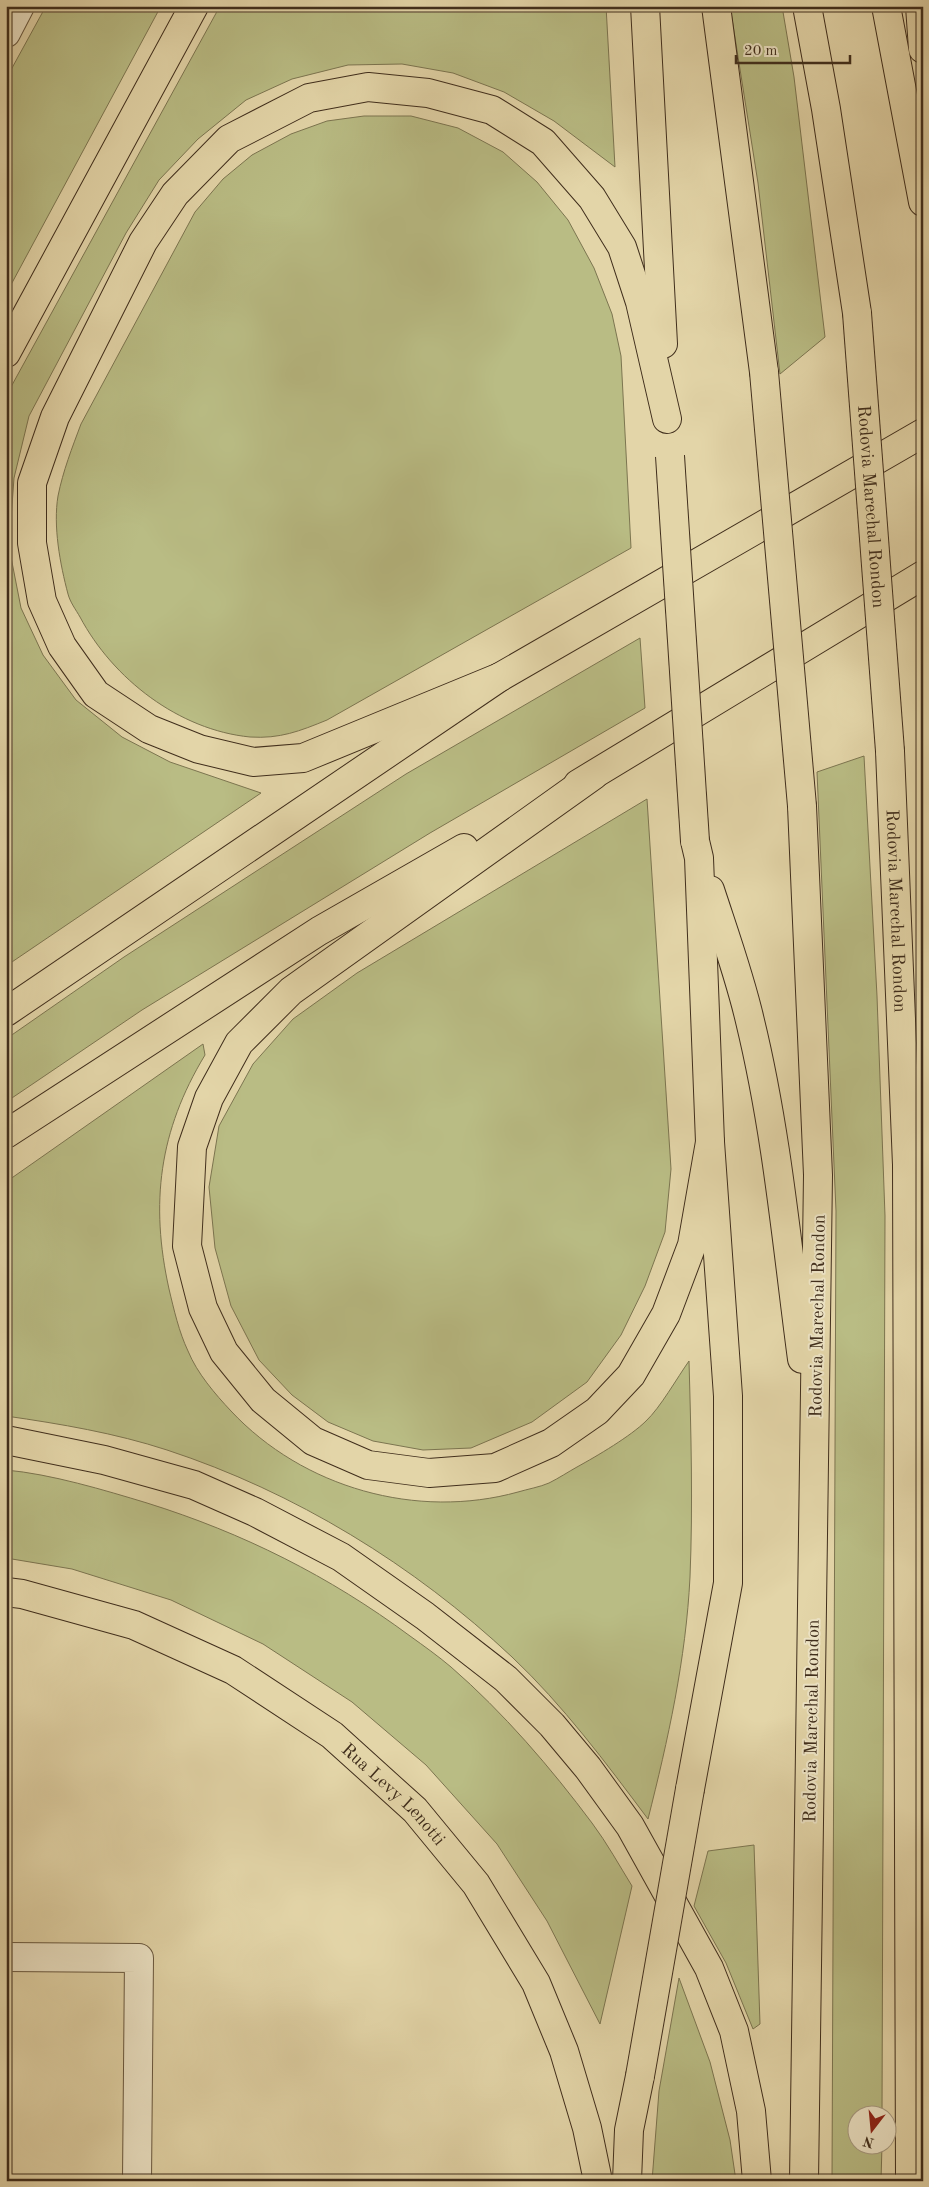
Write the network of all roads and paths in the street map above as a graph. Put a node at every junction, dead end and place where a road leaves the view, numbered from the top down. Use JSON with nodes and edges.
{"nodes":[{"id":1,"x":20,"y":6,"type":"edge"},
{"id":2,"x":194,"y":6,"type":"edge"},
{"id":3,"x":646,"y":6,"type":"edge"},
{"id":4,"x":716,"y":6,"type":"edge"},
{"id":5,"x":807,"y":6,"type":"edge"},
{"id":6,"x":886,"y":6,"type":"edge"},
{"id":7,"x":920,"y":6,"type":"edge"},
{"id":8,"x":6,"y":33,"type":"edge"},
{"id":9,"x":923,"y":49,"type":"edge"},
{"id":10,"x":923,"y":202,"type":"edge"},
{"id":11,"x":6,"y":353,"type":"edge"},
{"id":12,"x":667,"y":419,"type":"junction"},
{"id":13,"x":923,"y":433,"type":"edge"},
{"id":14,"x":923,"y":575,"type":"edge"},
{"id":15,"x":500,"y":678,"type":"junction"},
{"id":16,"x":594,"y":775,"type":"junction"},
{"id":17,"x":697,"y":850,"type":"junction"},
{"id":18,"x":6,"y":1012,"type":"edge"},
{"id":19,"x":6,"y":1134,"type":"edge"},
{"id":20,"x":710,"y":1142,"type":"junction"},
{"id":21,"x":6,"y":1440,"type":"edge"},
{"id":22,"x":815,"y":1460,"type":"junction"},
{"id":23,"x":6,"y":1592,"type":"edge"},
{"id":24,"x":6,"y":1957,"type":"edge"},
{"id":25,"x":137,"y":2181,"type":"edge"},
{"id":26,"x":598,"y":2181,"type":"edge"},
{"id":27,"x":627,"y":2181,"type":"edge"},
{"id":28,"x":757,"y":2181,"type":"edge"},
{"id":29,"x":804,"y":2181,"type":"edge"},
{"id":30,"x":910,"y":2181,"type":"edge"}],
"edges":[{"from":1,"to":8,"type":"street"},
{"from":2,"to":11,"type":"highway"},
{"from":3,"to":12,"type":"highway"},
{"from":4,"to":22,"type":"highway","name":"Rodovia Marechal Rondon","bridge":true},
{"from":5,"to":30,"type":"highway","name":"Rodovia Marechal Rondon","bridge":true},
{"from":6,"to":10,"type":"highway"},
{"from":7,"to":9,"type":"highway"},
{"from":12,"to":15,"type":"highway"},
{"from":12,"to":17,"type":"highway","bridge":true},
{"from":13,"to":15,"type":"highway"},
{"from":14,"to":16,"type":"highway"},
{"from":15,"to":18,"type":"highway"},
{"from":16,"to":19,"type":"highway"},
{"from":16,"to":20,"type":"highway"},
{"from":17,"to":20,"type":"highway"},
{"from":17,"to":22,"type":"highway"},
{"from":20,"to":27,"type":"highway","bridge":true},
{"from":21,"to":28,"type":"highway"},
{"from":22,"to":29,"type":"highway","name":"Rodovia Marechal Rondon"},
{"from":23,"to":26,"type":"highway","name":"Rua Levy Lenotti"},
{"from":24,"to":25,"type":"street"}]}
